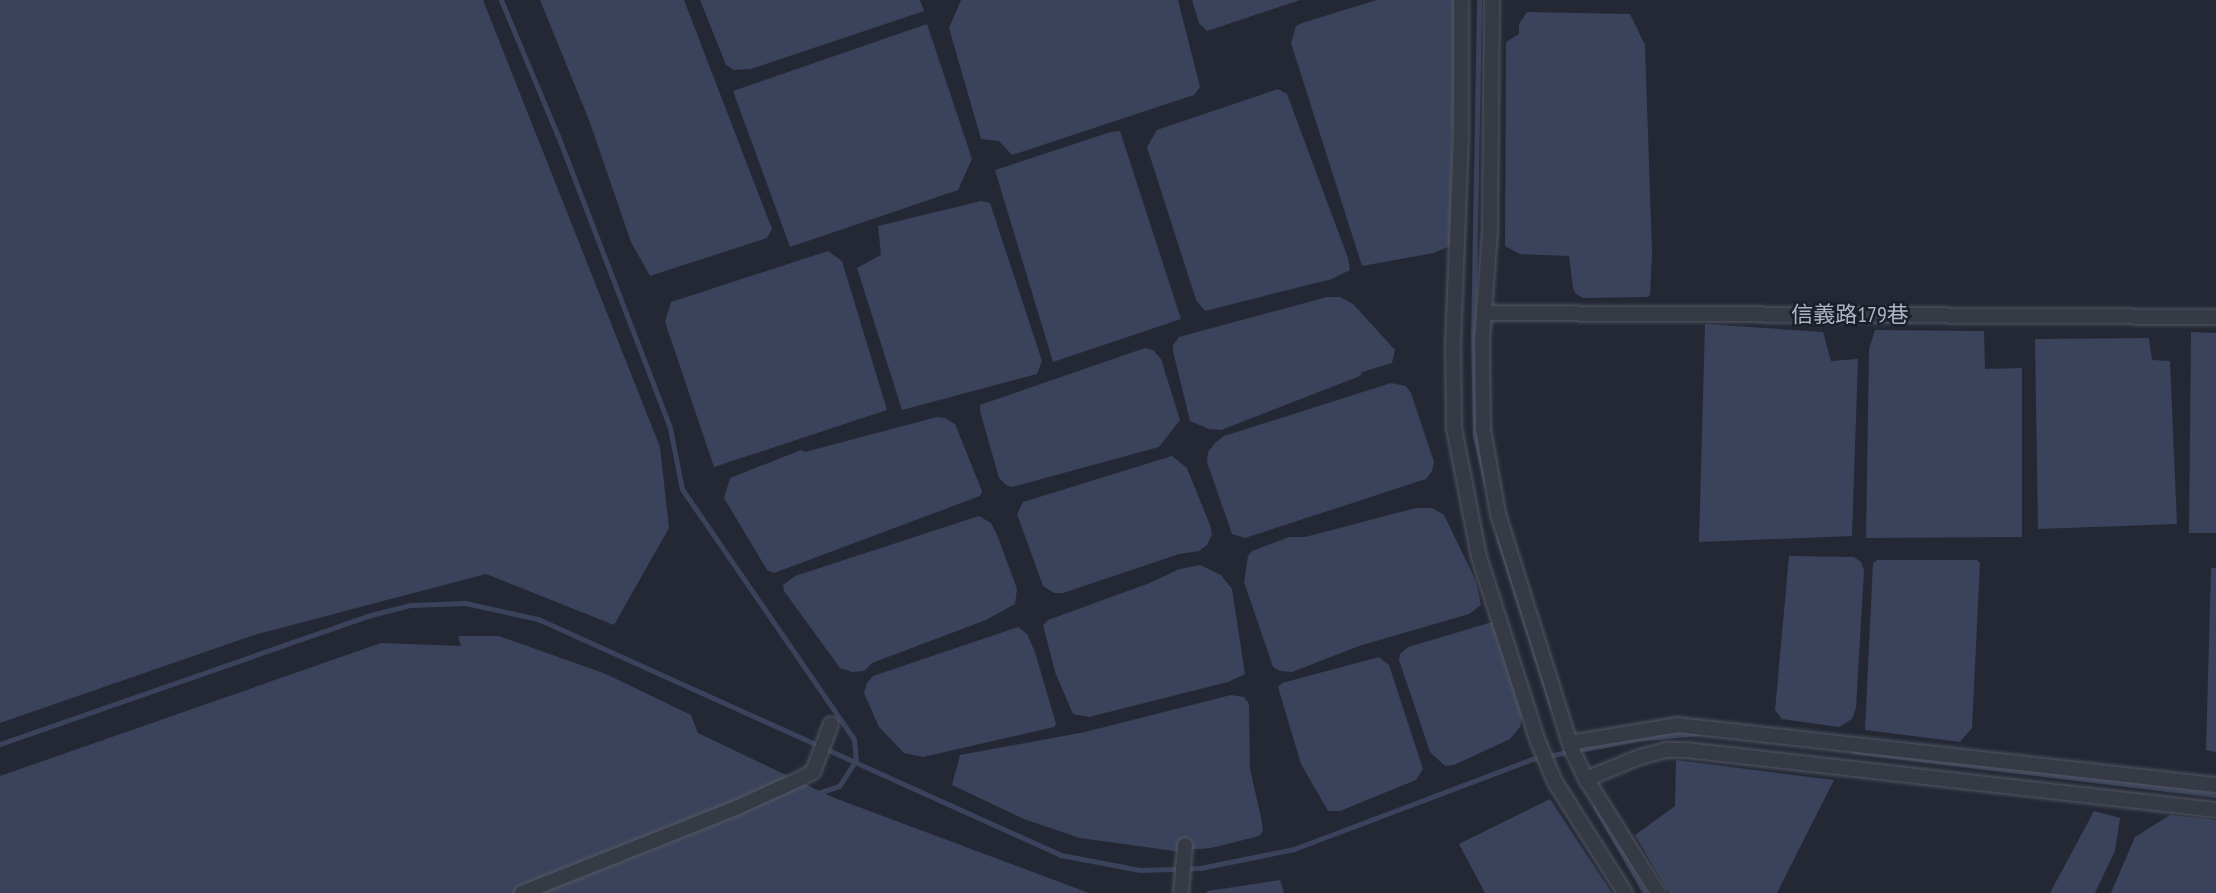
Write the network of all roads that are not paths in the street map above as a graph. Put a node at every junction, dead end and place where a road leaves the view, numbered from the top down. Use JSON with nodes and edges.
{"nodes":[{"id":1,"x":1461,"y":0,"type":"edge"},
{"id":2,"x":1492,"y":0,"type":"edge"},
{"id":3,"x":1484,"y":313,"type":"junction"},
{"id":4,"x":2216,"y":317,"type":"edge"},
{"id":5,"x":831,"y":724,"type":"dead end"},
{"id":6,"x":1571,"y":746,"type":"junction"},
{"id":7,"x":1584,"y":774,"type":"junction"},
{"id":8,"x":2216,"y":784,"type":"edge"},
{"id":9,"x":2216,"y":810,"type":"edge"},
{"id":10,"x":1185,"y":849,"type":"dead end"},
{"id":11,"x":522,"y":893,"type":"edge"},
{"id":12,"x":1181,"y":893,"type":"edge"},
{"id":13,"x":1625,"y":893,"type":"edge"},
{"id":14,"x":1658,"y":893,"type":"edge"}],
"edges":[{"from":1,"to":13,"type":"street"},
{"from":2,"to":3,"type":"street"},
{"from":3,"to":4,"type":"street","name":"信義路179巷"},
{"from":3,"to":6,"type":"street"},
{"from":5,"to":11,"type":"street"},
{"from":6,"to":7,"type":"street"},
{"from":6,"to":8,"type":"street"},
{"from":7,"to":9,"type":"street"},
{"from":7,"to":14,"type":"street"},
{"from":10,"to":12,"type":"street"}]}
